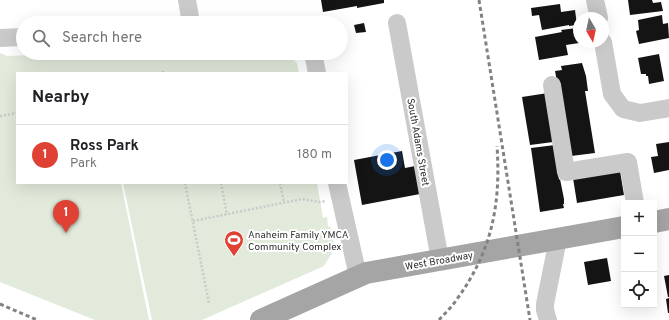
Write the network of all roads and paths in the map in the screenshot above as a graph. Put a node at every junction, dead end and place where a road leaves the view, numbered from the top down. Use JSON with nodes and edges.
{"nodes":[{"id":1,"x":187,"y":0,"type":"edge"},
{"id":2,"x":595,"y":0,"type":"edge"},
{"id":3,"x":597,"y":12,"type":"edge"},
{"id":4,"x":190,"y":16,"type":"edge"},
{"id":5,"x":397,"y":23,"type":"dead end"},
{"id":6,"x":16,"y":37,"type":"edge"},
{"id":7,"x":0,"y":38,"type":"edge"},
{"id":8,"x":604,"y":48,"type":"edge"},
{"id":9,"x":314,"y":60,"type":"edge"},
{"id":10,"x":316,"y":72,"type":"edge"},
{"id":11,"x":552,"y":85,"type":"dead end"},
{"id":12,"x":669,"y":108,"type":"edge"},
{"id":13,"x":16,"y":113,"type":"edge"},
{"id":14,"x":0,"y":116,"type":"edge"},
{"id":15,"x":185,"y":184,"type":"edge"},
{"id":16,"x":221,"y":184,"type":"edge"},
{"id":17,"x":280,"y":184,"type":"edge"},
{"id":18,"x":337,"y":184,"type":"edge"},
{"id":19,"x":329,"y":200,"type":"dead end"},
{"id":20,"x":634,"y":200,"type":"edge"},
{"id":21,"x":284,"y":203,"type":"junction"},
{"id":22,"x":227,"y":215,"type":"junction"},
{"id":23,"x":669,"y":220,"type":"edge"},
{"id":24,"x":193,"y":222,"type":"junction"},
{"id":25,"x":657,"y":222,"type":"edge"},
{"id":26,"x":621,"y":228,"type":"edge"},
{"id":27,"x":558,"y":239,"type":"junction"},
{"id":28,"x":440,"y":260,"type":"junction"},
{"id":29,"x":358,"y":276,"type":"junction"},
{"id":30,"x":209,"y":303,"type":"dead end"},
{"id":31,"x":545,"y":315,"type":"edge"},
{"id":32,"x":261,"y":320,"type":"edge"}],
"edges":[{"from":1,"to":4,"type":"street"},
{"from":2,"to":3,"type":"street"},
{"from":5,"to":28,"type":"street","name":"South Adams Street"},
{"from":6,"to":7,"type":"street"},
{"from":8,"to":12,"type":"street"},
{"from":9,"to":10,"type":"street"},
{"from":11,"to":20,"type":"street"},
{"from":13,"to":14,"type":"path"},
{"from":15,"to":24,"type":"path"},
{"from":16,"to":22,"type":"path"},
{"from":17,"to":21,"type":"path"},
{"from":18,"to":29,"type":"street"},
{"from":19,"to":21,"type":"path"},
{"from":21,"to":22,"type":"path"},
{"from":22,"to":24,"type":"path"},
{"from":23,"to":25,"type":"main road"},
{"from":24,"to":30,"type":"path"},
{"from":26,"to":27,"type":"main road","name":"West Broadway"},
{"from":27,"to":28,"type":"main road","name":"West Broadway"},
{"from":27,"to":31,"type":"street"},
{"from":28,"to":29,"type":"main road","name":"West Broadway"},
{"from":29,"to":32,"type":"main road","name":"West Broadway"}]}
